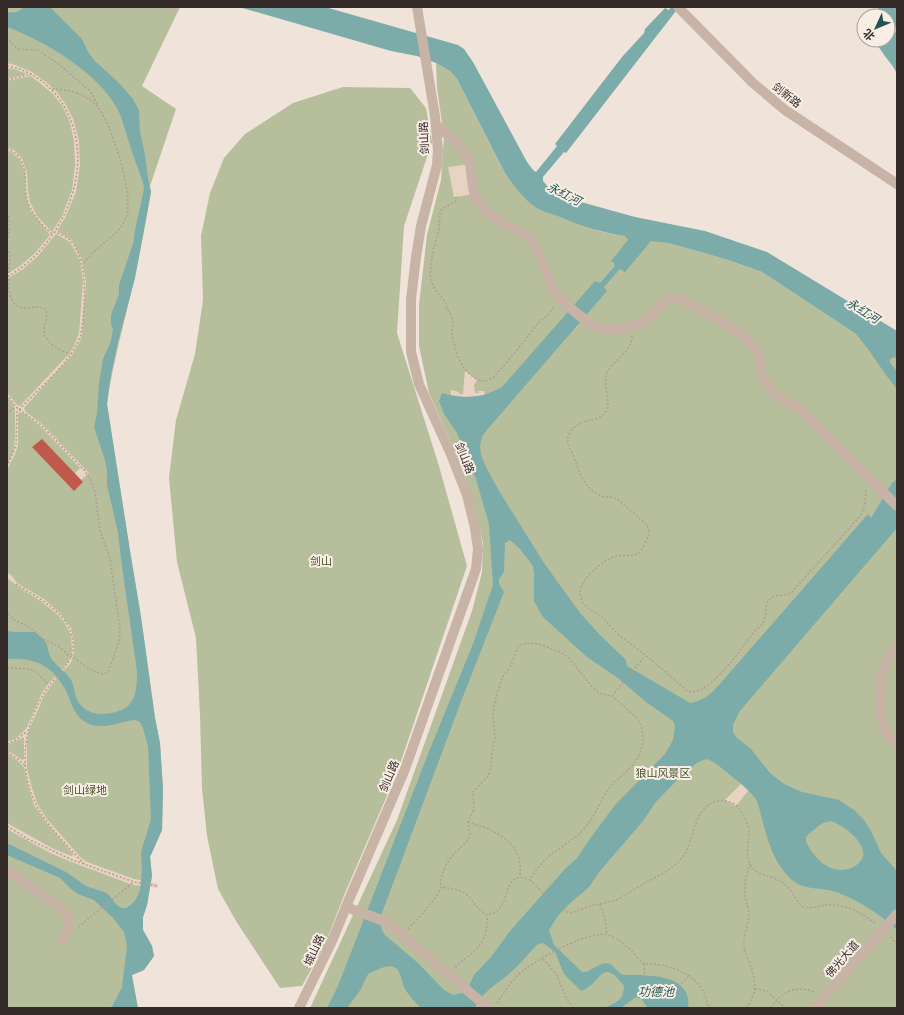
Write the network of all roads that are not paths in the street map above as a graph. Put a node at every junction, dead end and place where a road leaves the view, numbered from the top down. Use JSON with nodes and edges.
{"nodes":[{"id":1,"x":417,"y":7,"type":"edge"},
{"id":2,"x":678,"y":7,"type":"edge"},
{"id":3,"x":436,"y":126,"type":"junction"},
{"id":4,"x":897,"y":184,"type":"edge"},
{"id":5,"x":897,"y":506,"type":"edge"},
{"id":6,"x":897,"y":646,"type":"edge"},
{"id":7,"x":897,"y":745,"type":"edge"},
{"id":8,"x":7,"y":870,"type":"edge"},
{"id":9,"x":347,"y":904,"type":"junction"},
{"id":10,"x":897,"y":914,"type":"edge"},
{"id":11,"x":63,"y":940,"type":"dead end"},
{"id":12,"x":299,"y":1008,"type":"edge"},
{"id":13,"x":489,"y":1008,"type":"edge"},
{"id":14,"x":815,"y":1008,"type":"edge"}],
"edges":[{"from":1,"to":3,"type":"street","name":"剑山路"},
{"from":2,"to":4,"type":"street","name":"剑新路"},
{"from":3,"to":5,"type":"street"},
{"from":3,"to":9,"type":"street","name":"剑山路"},
{"from":6,"to":7,"type":"street"},
{"from":8,"to":11,"type":"street"},
{"from":9,"to":12,"type":"street","name":"城山路"},
{"from":9,"to":13,"type":"street"},
{"from":10,"to":14,"type":"street","name":"佛光大道"}]}
